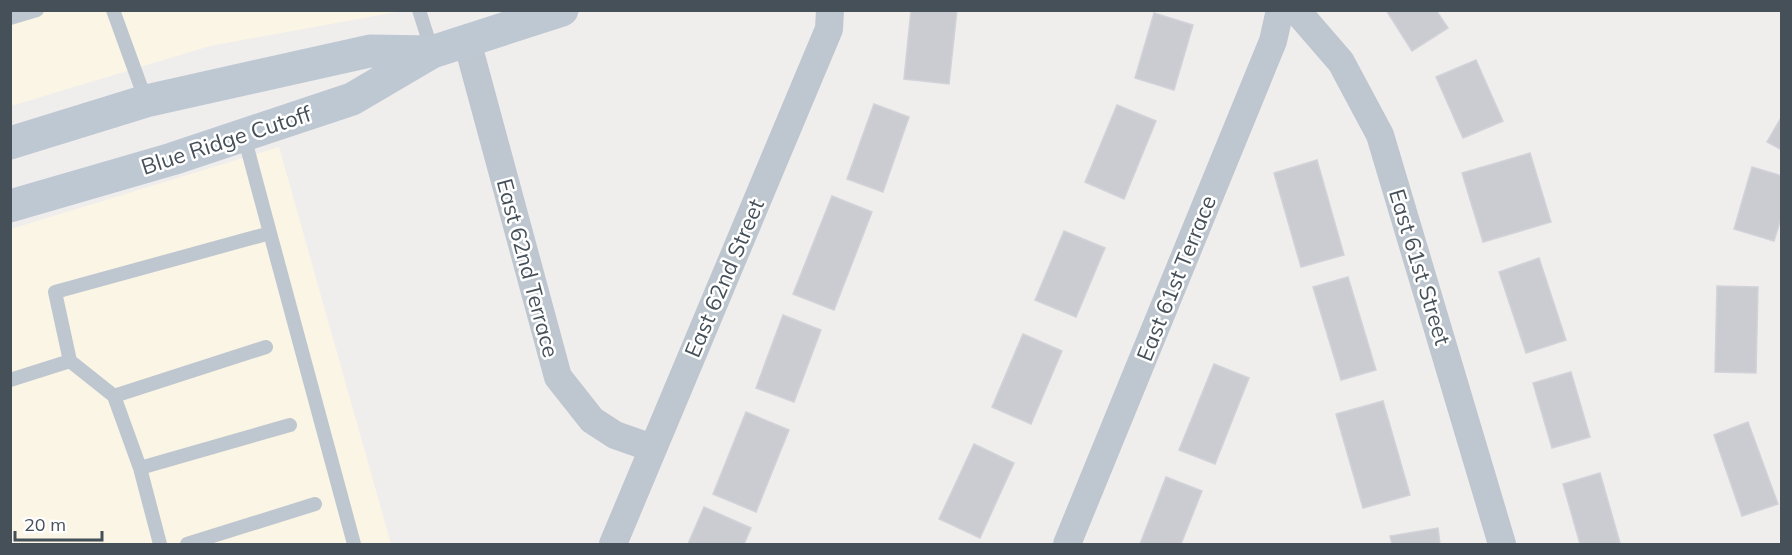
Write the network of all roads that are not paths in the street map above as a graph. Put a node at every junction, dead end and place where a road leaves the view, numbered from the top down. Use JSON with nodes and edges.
{"nodes":[{"id":1,"x":37,"y":10,"type":"edge"},
{"id":2,"x":113,"y":10,"type":"edge"},
{"id":3,"x":419,"y":10,"type":"edge"},
{"id":4,"x":562,"y":10,"type":"edge"},
{"id":5,"x":830,"y":10,"type":"edge"},
{"id":6,"x":1280,"y":10,"type":"edge"},
{"id":7,"x":1296,"y":10,"type":"edge"},
{"id":8,"x":10,"y":18,"type":"edge"},
{"id":9,"x":467,"y":41,"type":"junction"},
{"id":10,"x":432,"y":52,"type":"junction"},
{"id":11,"x":146,"y":101,"type":"junction"},
{"id":12,"x":244,"y":136,"type":"junction"},
{"id":13,"x":10,"y":143,"type":"edge"},
{"id":14,"x":10,"y":206,"type":"edge"},
{"id":15,"x":270,"y":233,"type":"junction"},
{"id":16,"x":266,"y":347,"type":"dead end"},
{"id":17,"x":70,"y":361,"type":"junction"},
{"id":18,"x":10,"y":380,"type":"edge"},
{"id":19,"x":114,"y":396,"type":"junction"},
{"id":20,"x":290,"y":425,"type":"dead end"},
{"id":21,"x":652,"y":448,"type":"junction"},
{"id":22,"x":140,"y":468,"type":"junction"},
{"id":23,"x":315,"y":504,"type":"dead end"},
{"id":24,"x":160,"y":544,"type":"edge"},
{"id":25,"x":187,"y":544,"type":"edge"},
{"id":26,"x":354,"y":544,"type":"edge"},
{"id":27,"x":613,"y":544,"type":"edge"},
{"id":28,"x":1066,"y":544,"type":"edge"},
{"id":29,"x":1502,"y":544,"type":"edge"}],
"edges":[{"from":1,"to":8,"type":"lane"},
{"from":2,"to":11,"type":"lane"},
{"from":3,"to":10,"type":"lane"},
{"from":4,"to":9,"type":"main road","name":"Blue Ridge Cutoff"},
{"from":5,"to":21,"type":"street","name":"East 62nd Street"},
{"from":6,"to":28,"type":"street","name":"East 61st Terrace"},
{"from":7,"to":29,"type":"street","name":"East 61st Street"},
{"from":9,"to":10,"type":"main road","name":"Blue Ridge Cutoff"},
{"from":9,"to":21,"type":"street","name":"East 62nd Terrace"},
{"from":10,"to":11,"type":"main road","name":"Blue Ridge Cutoff"},
{"from":10,"to":12,"type":"main road","name":"Blue Ridge Cutoff"},
{"from":11,"to":13,"type":"main road","name":"Blue Ridge Cutoff"},
{"from":12,"to":14,"type":"main road","name":"Blue Ridge Cutoff"},
{"from":12,"to":15,"type":"lane"},
{"from":15,"to":17,"type":"lane"},
{"from":15,"to":26,"type":"lane"},
{"from":16,"to":19,"type":"lane"},
{"from":17,"to":18,"type":"lane"},
{"from":17,"to":19,"type":"lane"},
{"from":19,"to":22,"type":"lane"},
{"from":20,"to":22,"type":"lane"},
{"from":21,"to":27,"type":"street","name":"East 62nd Street"},
{"from":22,"to":24,"type":"lane"},
{"from":23,"to":25,"type":"lane"}]}
